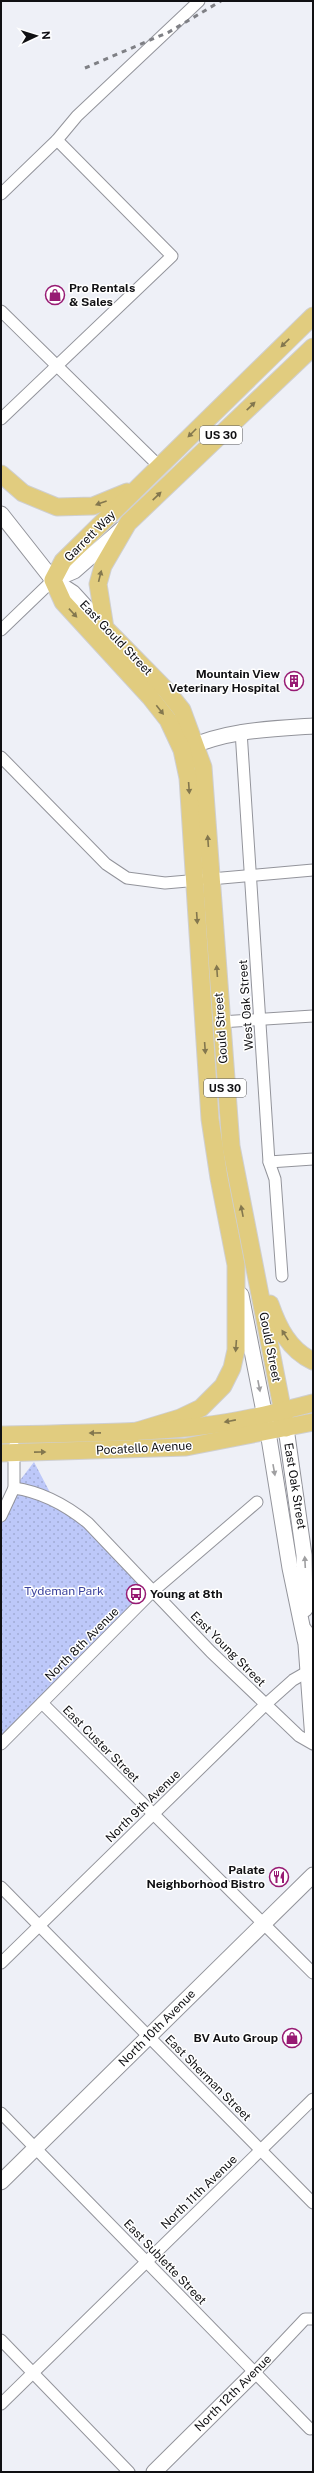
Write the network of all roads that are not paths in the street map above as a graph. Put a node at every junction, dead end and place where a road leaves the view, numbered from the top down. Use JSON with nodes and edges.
{"nodes":[{"id":1,"x":199,"y":1,"type":"edge"},
{"id":2,"x":57,"y":140,"type":"junction"},
{"id":3,"x":1,"y":194,"type":"edge"},
{"id":4,"x":1,"y":311,"type":"edge"},
{"id":5,"x":313,"y":316,"type":"edge"},
{"id":6,"x":313,"y":347,"type":"edge"},
{"id":7,"x":58,"y":366,"type":"junction"},
{"id":8,"x":1,"y":419,"type":"edge"},
{"id":9,"x":158,"y":466,"type":"junction"},
{"id":10,"x":6,"y":478,"type":"edge"},
{"id":11,"x":137,"y":489,"type":"junction"},
{"id":12,"x":1,"y":514,"type":"edge"},
{"id":13,"x":128,"y":523,"type":"junction"},
{"id":14,"x":53,"y":580,"type":"junction"},
{"id":15,"x":105,"y":628,"type":"junction"},
{"id":16,"x":1,"y":630,"type":"edge"},
{"id":17,"x":313,"y":726,"type":"edge"},
{"id":18,"x":241,"y":731,"type":"junction"},
{"id":19,"x":189,"y":747,"type":"junction"},
{"id":20,"x":1,"y":757,"type":"edge"},
{"id":21,"x":313,"y":870,"type":"edge"},
{"id":22,"x":250,"y":874,"type":"junction"},
{"id":23,"x":203,"y":881,"type":"junction"},
{"id":24,"x":313,"y":1016,"type":"edge"},
{"id":25,"x":260,"y":1020,"type":"junction"},
{"id":26,"x":220,"y":1022,"type":"junction"},
{"id":27,"x":313,"y":1159,"type":"edge"},
{"id":28,"x":269,"y":1162,"type":"junction"},
{"id":29,"x":246,"y":1232,"type":"junction"},
{"id":30,"x":236,"y":1265,"type":"junction"},
{"id":31,"x":282,"y":1276,"type":"dead end"},
{"id":32,"x":313,"y":1361,"type":"edge"},
{"id":33,"x":313,"y":1403,"type":"edge"},
{"id":34,"x":264,"y":1415,"type":"junction"},
{"id":35,"x":284,"y":1419,"type":"junction"},
{"id":36,"x":313,"y":1422,"type":"edge"},
{"id":37,"x":134,"y":1432,"type":"junction"},
{"id":38,"x":268,"y":1432,"type":"junction"},
{"id":39,"x":8,"y":1435,"type":"edge"},
{"id":40,"x":8,"y":1452,"type":"edge"},
{"id":41,"x":14,"y":1488,"type":"junction"},
{"id":42,"x":257,"y":1502,"type":"dead end"},
{"id":43,"x":1,"y":1516,"type":"edge"},
{"id":44,"x":152,"y":1592,"type":"junction"},
{"id":45,"x":305,"y":1601,"type":"edge"},
{"id":46,"x":307,"y":1672,"type":"junction"},
{"id":47,"x":42,"y":1703,"type":"junction"},
{"id":48,"x":265,"y":1705,"type":"junction"},
{"id":49,"x":313,"y":1740,"type":"edge"},
{"id":50,"x":1,"y":1744,"type":"edge"},
{"id":51,"x":313,"y":1744,"type":"edge"},
{"id":52,"x":152,"y":1815,"type":"junction"},
{"id":53,"x":313,"y":1875,"type":"edge"},
{"id":54,"x":1,"y":1887,"type":"edge"},
{"id":55,"x":263,"y":1924,"type":"junction"},
{"id":56,"x":40,"y":1926,"type":"junction"},
{"id":57,"x":1,"y":1963,"type":"edge"},
{"id":58,"x":313,"y":1973,"type":"edge"},
{"id":59,"x":149,"y":2036,"type":"junction"},
{"id":60,"x":313,"y":2099,"type":"edge"},
{"id":61,"x":1,"y":2113,"type":"edge"},
{"id":62,"x":36,"y":2148,"type":"junction"},
{"id":63,"x":261,"y":2150,"type":"junction"},
{"id":64,"x":1,"y":2182,"type":"edge"},
{"id":65,"x":313,"y":2203,"type":"edge"},
{"id":66,"x":147,"y":2261,"type":"junction"},
{"id":67,"x":310,"y":2317,"type":"edge"},
{"id":68,"x":1,"y":2340,"type":"edge"},
{"id":69,"x":255,"y":2372,"type":"junction"},
{"id":70,"x":33,"y":2373,"type":"junction"},
{"id":71,"x":1,"y":2404,"type":"edge"},
{"id":72,"x":310,"y":2429,"type":"dead end"},
{"id":73,"x":129,"y":2472,"type":"edge"},
{"id":74,"x":154,"y":2472,"type":"edge"}],
"edges":[{"from":1,"to":2,"type":"street"},
{"from":2,"to":3,"type":"street"},
{"from":2,"to":7,"type":"street"},
{"from":4,"to":7,"type":"street"},
{"from":5,"to":9,"type":"main road","name":"Garrett Way","number":"US 30","one_way":true},
{"from":13,"to":6,"type":"main road","name":"Garrett Way","number":"US 30","one_way":true},
{"from":7,"to":8,"type":"street"},
{"from":7,"to":9,"type":"street"},
{"from":9,"to":11,"type":"main road","name":"Garrett Way","number":"US 30"},
{"from":11,"to":10,"type":"main road","one_way":true},
{"from":11,"to":14,"type":"main road","name":"Garrett Way","number":"US 30"},
{"from":12,"to":14,"type":"main road","name":"East Gould Street"},
{"from":13,"to":14,"type":"main road","name":"Garrett Way"},
{"from":15,"to":13,"type":"main road","number":"US 30","one_way":true},
{"from":14,"to":15,"type":"main road","name":"East Gould Street"},
{"from":14,"to":16,"type":"street"},
{"from":14,"to":19,"type":"main road","name":"East Gould Street","number":"US 30","one_way":true},
{"from":15,"to":19,"type":"main road","name":"East Gould Street","number":"US 30"},
{"from":17,"to":18,"type":"main road"},
{"from":18,"to":19,"type":"main road"},
{"from":18,"to":22,"type":"street","name":"West Oak Street"},
{"from":19,"to":23,"type":"main road","name":"Gould Street","number":"US 30"},
{"from":20,"to":23,"type":"street"},
{"from":21,"to":22,"type":"street"},
{"from":22,"to":23,"type":"street"},
{"from":22,"to":25,"type":"street","name":"West Oak Street"},
{"from":26,"to":23,"type":"main road","name":"Gould Street","number":"US 30","one_way":true},
{"from":23,"to":30,"type":"main road","name":"Gould Street","number":"US 30","one_way":true},
{"from":24,"to":25,"type":"street"},
{"from":25,"to":26,"type":"street"},
{"from":25,"to":28,"type":"street","name":"West Oak Street"},
{"from":29,"to":26,"type":"main road","name":"Gould Street","number":"US 30","one_way":true},
{"from":27,"to":28,"type":"street"},
{"from":28,"to":31,"type":"street","name":"West Oak Street"},
{"from":32,"to":29,"type":"main road","one_way":true},
{"from":29,"to":35,"type":"main road","name":"Gould Street","number":"US 30"},
{"from":30,"to":34,"type":"main road","name":"Gould Street","one_way":true},
{"from":30,"to":37,"type":"main road","number":"US 30","one_way":true},
{"from":33,"to":35,"type":"main road"},
{"from":34,"to":35,"type":"main road","name":"Pocatello Avenue"},
{"from":34,"to":37,"type":"main road","name":"Pocatello Avenue","one_way":true},
{"from":34,"to":38,"type":"main road","name":"Gould Street"},
{"from":35,"to":36,"type":"main road"},
{"from":35,"to":38,"type":"main road","name":"Pocatello Avenue"},
{"from":45,"to":35,"type":"main road","name":"East Oak Street","one_way":true},
{"from":37,"to":39,"type":"main road","name":"Pocatello Avenue","one_way":true},
{"from":40,"to":38,"type":"main road","name":"Pocatello Avenue","one_way":true},
{"from":38,"to":45,"type":"main road","name":"East Oak Street","one_way":true},
{"from":39,"to":40,"type":"street"},
{"from":40,"to":41,"type":"street"},
{"from":41,"to":43,"type":"street"},
{"from":41,"to":44,"type":"street","name":"East Young Street"},
{"from":42,"to":44,"type":"street","name":"North 8th Avenue"},
{"from":44,"to":47,"type":"street","name":"North 8th Avenue"},
{"from":44,"to":48,"type":"street","name":"East Young Street"},
{"from":45,"to":46,"type":"main road","name":"East Oak Street"},
{"from":46,"to":48,"type":"street","name":"North 9th Avenue"},
{"from":46,"to":49,"type":"main road","name":"East Oak Street"},
{"from":47,"to":50,"type":"street","name":"North 8th Avenue"},
{"from":47,"to":52,"type":"street","name":"East Custer Street"},
{"from":48,"to":51,"type":"street","name":"East Young Street"},
{"from":48,"to":52,"type":"street","name":"North 9th Avenue"},
{"from":52,"to":55,"type":"street","name":"East Custer Street"},
{"from":52,"to":56,"type":"street","name":"North 9th Avenue"},
{"from":53,"to":55,"type":"main road","name":"North 10th Avenue"},
{"from":54,"to":56,"type":"street","name":"East Sherman Street"},
{"from":55,"to":58,"type":"street","name":"East Custer Street"},
{"from":55,"to":59,"type":"main road","name":"North 10th Avenue"},
{"from":56,"to":57,"type":"street","name":"North 9th Avenue"},
{"from":56,"to":59,"type":"street","name":"East Sherman Street"},
{"from":59,"to":62,"type":"main road","name":"North 10th Avenue"},
{"from":59,"to":63,"type":"street","name":"East Sherman Street"},
{"from":60,"to":63,"type":"street","name":"North 11th Avenue"},
{"from":61,"to":62,"type":"street","name":"East Sublette Street"},
{"from":62,"to":64,"type":"main road","name":"North 10th Avenue"},
{"from":62,"to":66,"type":"street","name":"East Sublette Street"},
{"from":63,"to":65,"type":"street","name":"East Sherman Street"},
{"from":63,"to":66,"type":"street","name":"North 11th Avenue"},
{"from":66,"to":69,"type":"street","name":"East Sublette Street"},
{"from":66,"to":70,"type":"street","name":"North 11th Avenue"},
{"from":67,"to":69,"type":"street","name":"North 12th Avenue"},
{"from":68,"to":70,"type":"street"},
{"from":69,"to":72,"type":"street","name":"East Sublette Street"},
{"from":69,"to":74,"type":"main road","name":"North 12th Avenue"},
{"from":70,"to":71,"type":"street","name":"North 11th Avenue"},
{"from":70,"to":73,"type":"street"}]}
